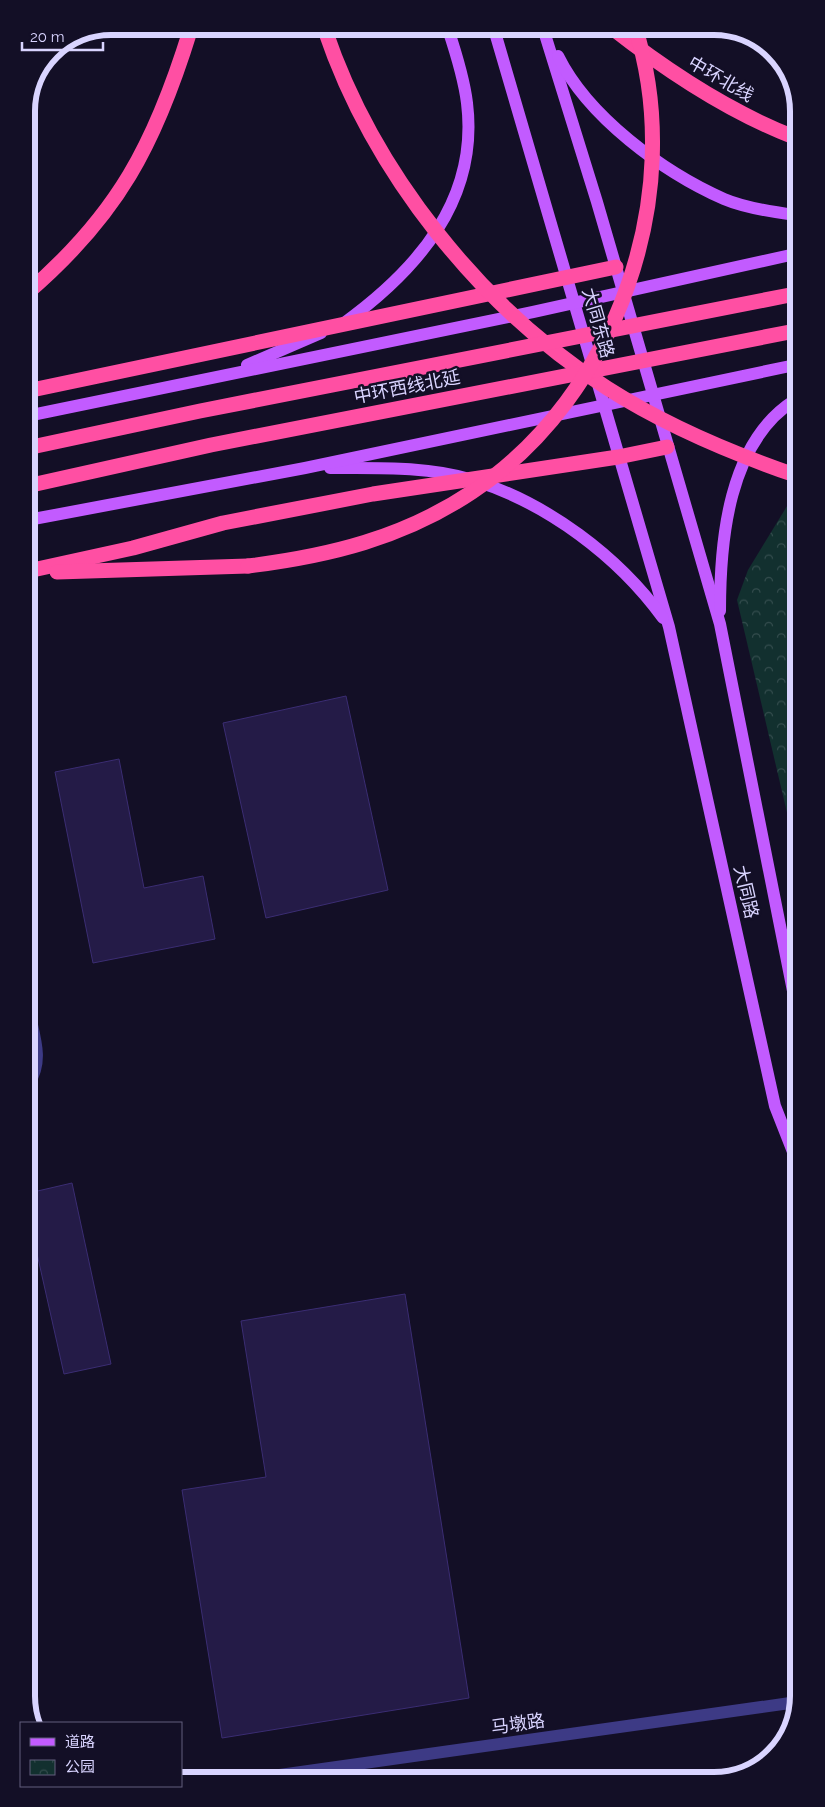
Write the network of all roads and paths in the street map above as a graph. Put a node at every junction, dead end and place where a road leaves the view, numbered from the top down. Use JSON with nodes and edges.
{"nodes":[{"id":1,"x":189,"y":35,"type":"edge"},
{"id":2,"x":327,"y":35,"type":"edge"},
{"id":3,"x":450,"y":35,"type":"edge"},
{"id":4,"x":496,"y":35,"type":"edge"},
{"id":5,"x":545,"y":35,"type":"edge"},
{"id":6,"x":547,"y":35,"type":"edge"},
{"id":7,"x":621,"y":35,"type":"edge"},
{"id":8,"x":637,"y":35,"type":"edge"},
{"id":9,"x":790,"y":134,"type":"edge"},
{"id":10,"x":790,"y":214,"type":"edge"},
{"id":11,"x":790,"y":255,"type":"edge"},
{"id":12,"x":616,"y":267,"type":"junction"},
{"id":13,"x":566,"y":277,"type":"junction"},
{"id":14,"x":35,"y":286,"type":"edge"},
{"id":15,"x":623,"y":292,"type":"junction"},
{"id":16,"x":790,"y":295,"type":"edge"},
{"id":17,"x":574,"y":302,"type":"junction"},
{"id":18,"x":342,"y":324,"type":"junction"},
{"id":19,"x":790,"y":332,"type":"edge"},
{"id":20,"x":790,"y":366,"type":"edge"},
{"id":21,"x":221,"y":376,"type":"junction"},
{"id":22,"x":35,"y":389,"type":"edge"},
{"id":23,"x":652,"y":395,"type":"junction"},
{"id":24,"x":790,"y":404,"type":"edge"},
{"id":25,"x":604,"y":405,"type":"junction"},
{"id":26,"x":35,"y":414,"type":"edge"},
{"id":27,"x":35,"y":446,"type":"edge"},
{"id":28,"x":667,"y":447,"type":"junction"},
{"id":29,"x":618,"y":457,"type":"junction"},
{"id":30,"x":305,"y":468,"type":"junction"},
{"id":31,"x":790,"y":472,"type":"edge"},
{"id":32,"x":473,"y":480,"type":"junction"},
{"id":33,"x":35,"y":484,"type":"edge"},
{"id":34,"x":35,"y":519,"type":"edge"},
{"id":35,"x":35,"y":570,"type":"edge"},
{"id":36,"x":35,"y":572,"type":"edge"},
{"id":37,"x":720,"y":624,"type":"junction"},
{"id":38,"x":669,"y":627,"type":"junction"},
{"id":39,"x":790,"y":976,"type":"edge"},
{"id":40,"x":35,"y":1045,"type":"edge"},
{"id":41,"x":35,"y":1071,"type":"edge"},
{"id":42,"x":790,"y":1143,"type":"edge"},
{"id":43,"x":789,"y":1703,"type":"edge"},
{"id":44,"x":301,"y":1772,"type":"edge"}],
"edges":[{"from":1,"to":14,"type":"highway"},
{"from":2,"to":31,"type":"highway","bridge":true},
{"from":3,"to":18,"type":"main road"},
{"from":4,"to":13,"type":"main road","name":"大同东路"},
{"from":5,"to":12,"type":"main road","name":"大同东路"},
{"from":6,"to":10,"type":"main road"},
{"from":7,"to":9,"type":"highway","name":"中环北线"},
{"from":8,"to":36,"type":"highway","bridge":true},
{"from":11,"to":15,"type":"main road"},
{"from":12,"to":13,"type":"highway"},
{"from":12,"to":15,"type":"main road","name":"大同东路"},
{"from":13,"to":17,"type":"main road","name":"大同东路"},
{"from":13,"to":18,"type":"highway"},
{"from":15,"to":17,"type":"main road"},
{"from":15,"to":23,"type":"main road","name":"大同东路"},
{"from":16,"to":27,"type":"highway","name":"中环西线北延","bridge":true},
{"from":17,"to":21,"type":"main road"},
{"from":17,"to":25,"type":"main road","name":"大同东路"},
{"from":18,"to":21,"type":"main road"},
{"from":18,"to":22,"type":"highway"},
{"from":19,"to":33,"type":"highway","name":"中环西线北延","bridge":true},
{"from":20,"to":23,"type":"main road"},
{"from":21,"to":26,"type":"main road"},
{"from":23,"to":25,"type":"main road"},
{"from":23,"to":28,"type":"main road","name":"大同东路"},
{"from":24,"to":37,"type":"main road"},
{"from":25,"to":29,"type":"main road","name":"大同东路"},
{"from":25,"to":30,"type":"main road"},
{"from":28,"to":29,"type":"highway"},
{"from":28,"to":37,"type":"main road","name":"大同东路"},
{"from":29,"to":32,"type":"highway"},
{"from":29,"to":38,"type":"main road","name":"大同东路"},
{"from":30,"to":32,"type":"main road"},
{"from":30,"to":34,"type":"main road"},
{"from":32,"to":35,"type":"highway"},
{"from":32,"to":38,"type":"main road"},
{"from":37,"to":39,"type":"main road","name":"大同路"},
{"from":38,"to":42,"type":"main road","name":"大同路"},
{"from":40,"to":41,"type":"street"},
{"from":43,"to":44,"type":"street","name":"马墩路"}]}
